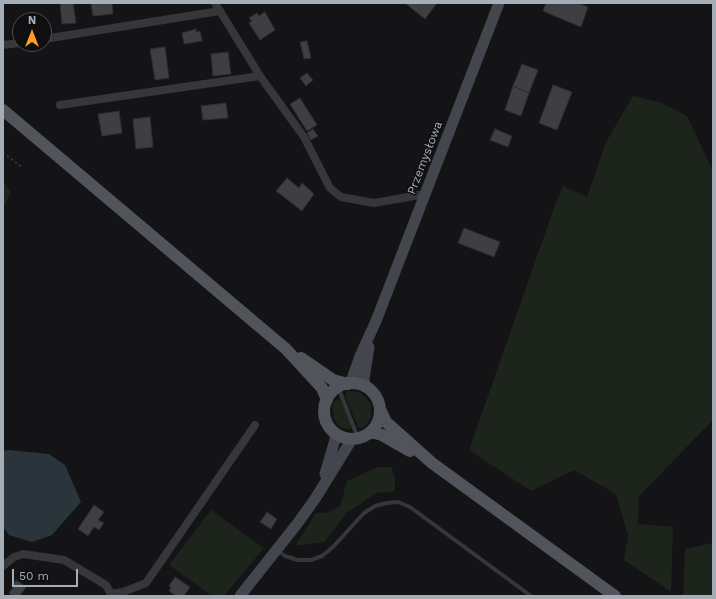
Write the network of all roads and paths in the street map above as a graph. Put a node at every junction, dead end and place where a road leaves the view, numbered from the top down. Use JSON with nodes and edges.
{"nodes":[{"id":1,"x":215,"y":3,"type":"edge"},
{"id":2,"x":499,"y":3,"type":"edge"},
{"id":3,"x":220,"y":11,"type":"junction"},
{"id":4,"x":52,"y":38,"type":"edge"},
{"id":5,"x":260,"y":76,"type":"junction"},
{"id":6,"x":60,"y":105,"type":"dead end"},
{"id":7,"x":3,"y":110,"type":"edge"},
{"id":8,"x":3,"y":153,"type":"edge"},
{"id":9,"x":22,"y":167,"type":"dead end"},
{"id":10,"x":425,"y":194,"type":"junction"},
{"id":11,"x":376,"y":321,"type":"junction"},
{"id":12,"x":286,"y":349,"type":"junction"},
{"id":13,"x":343,"y":385,"type":"junction"},
{"id":14,"x":366,"y":387,"type":"junction"},
{"id":15,"x":327,"y":400,"type":"junction"},
{"id":16,"x":380,"y":409,"type":"junction"},
{"id":17,"x":255,"y":425,"type":"dead end"},
{"id":18,"x":335,"y":433,"type":"junction"},
{"id":19,"x":360,"y":437,"type":"junction"},
{"id":20,"x":432,"y":463,"type":"junction"},
{"id":21,"x":321,"y":488,"type":"junction"},
{"id":22,"x":276,"y":550,"type":"junction"},
{"id":23,"x":3,"y":566,"type":"edge"},
{"id":24,"x":111,"y":595,"type":"edge"},
{"id":25,"x":240,"y":596,"type":"edge"},
{"id":26,"x":531,"y":596,"type":"edge"},
{"id":27,"x":615,"y":596,"type":"edge"}],
"edges":[{"from":1,"to":3,"type":"street"},
{"from":2,"to":10,"type":"street","name":"Przemysłowa"},
{"from":3,"to":4,"type":"street"},
{"from":3,"to":5,"type":"street"},
{"from":5,"to":6,"type":"street"},
{"from":5,"to":10,"type":"street"},
{"from":7,"to":12,"type":"main road"},
{"from":8,"to":9,"type":"path"},
{"from":10,"to":11,"type":"street","name":"Przemysłowa"},
{"from":11,"to":13,"type":"street","name":"Przemysłowa"},
{"from":11,"to":14,"type":"street","name":"Przemysłowa"},
{"from":12,"to":13,"type":"main road"},
{"from":12,"to":15,"type":"main road"},
{"from":13,"to":14,"type":"main road"},
{"from":13,"to":15,"type":"main road"},
{"from":13,"to":19,"type":"lane"},
{"from":14,"to":16,"type":"main road"},
{"from":15,"to":18,"type":"main road"},
{"from":16,"to":19,"type":"main road"},
{"from":16,"to":20,"type":"main road"},
{"from":17,"to":24,"type":"street"},
{"from":18,"to":19,"type":"main road"},
{"from":18,"to":21,"type":"street"},
{"from":19,"to":20,"type":"main road"},
{"from":19,"to":21,"type":"street"},
{"from":20,"to":27,"type":"main road"},
{"from":21,"to":22,"type":"street"},
{"from":22,"to":25,"type":"street"},
{"from":22,"to":26,"type":"lane"},
{"from":23,"to":24,"type":"street"}]}
